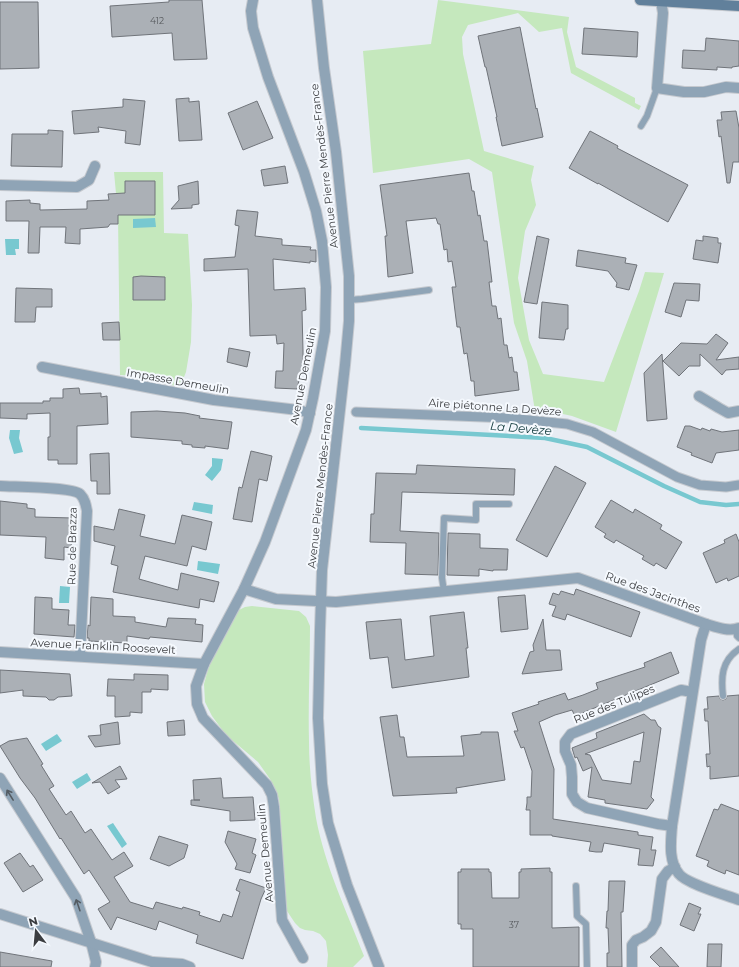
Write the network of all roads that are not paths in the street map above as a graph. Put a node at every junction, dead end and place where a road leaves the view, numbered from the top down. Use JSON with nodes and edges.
{"nodes":[{"id":1,"x":253,"y":0,"type":"edge"},
{"id":2,"x":317,"y":0,"type":"edge"},
{"id":3,"x":640,"y":0,"type":"edge"},
{"id":4,"x":661,"y":1,"type":"edge"},
{"id":5,"x":739,"y":6,"type":"edge"},
{"id":6,"x":657,"y":88,"type":"junction"},
{"id":7,"x":739,"y":88,"type":"edge"},
{"id":8,"x":641,"y":126,"type":"dead end"},
{"id":9,"x":95,"y":166,"type":"dead end"},
{"id":10,"x":0,"y":185,"type":"edge"},
{"id":11,"x":429,"y":290,"type":"dead end"},
{"id":12,"x":350,"y":300,"type":"junction"},
{"id":13,"x":42,"y":367,"type":"dead end"},
{"id":14,"x":699,"y":396,"type":"dead end"},
{"id":15,"x":739,"y":411,"type":"edge"},
{"id":16,"x":356,"y":412,"type":"dead end"},
{"id":17,"x":310,"y":413,"type":"junction"},
{"id":18,"x":739,"y":485,"type":"edge"},
{"id":19,"x":0,"y":486,"type":"edge"},
{"id":20,"x":508,"y":504,"type":"dead end"},
{"id":21,"x":244,"y":589,"type":"junction"},
{"id":22,"x":444,"y":591,"type":"junction"},
{"id":23,"x":321,"y":602,"type":"junction"},
{"id":24,"x":706,"y":624,"type":"junction"},
{"id":25,"x":738,"y":632,"type":"edge"},
{"id":26,"x":739,"y":649,"type":"edge"},
{"id":27,"x":0,"y":652,"type":"edge"},
{"id":28,"x":80,"y":656,"type":"junction"},
{"id":29,"x":204,"y":664,"type":"junction"},
{"id":30,"x":692,"y":692,"type":"junction"},
{"id":31,"x":723,"y":696,"type":"dead end"},
{"id":32,"x":0,"y":778,"type":"edge"},
{"id":33,"x":672,"y":826,"type":"junction"},
{"id":34,"x":675,"y":867,"type":"junction"},
{"id":35,"x":576,"y":886,"type":"dead end"},
{"id":36,"x":739,"y":900,"type":"edge"},
{"id":37,"x":0,"y":914,"type":"edge"},
{"id":38,"x":91,"y":942,"type":"junction"},
{"id":39,"x":303,"y":958,"type":"dead end"},
{"id":40,"x":156,"y":964,"type":"edge"},
{"id":41,"x":96,"y":967,"type":"edge"},
{"id":42,"x":190,"y":967,"type":"edge"},
{"id":43,"x":379,"y":967,"type":"edge"},
{"id":44,"x":587,"y":967,"type":"edge"},
{"id":45,"x":632,"y":967,"type":"edge"}],
"edges":[{"from":1,"to":17,"type":"street","name":"Avenue Demeulin"},
{"from":2,"to":12,"type":"street","name":"Avenue Pierre Mendès-France"},
{"from":3,"to":4,"type":"main road"},
{"from":4,"to":5,"type":"main road"},
{"from":4,"to":6,"type":"street"},
{"from":6,"to":7,"type":"street"},
{"from":6,"to":8,"type":"lane"},
{"from":9,"to":10,"type":"street"},
{"from":11,"to":12,"type":"lane"},
{"from":12,"to":23,"type":"street","name":"Avenue Pierre Mendès-France"},
{"from":13,"to":17,"type":"street","name":"Impasse Demeulin"},
{"from":14,"to":15,"type":"street"},
{"from":16,"to":18,"type":"street","name":"Aire piétonne La Devèze"},
{"from":17,"to":21,"type":"street","name":"Avenue Demeulin"},
{"from":19,"to":28,"type":"street","name":"Rue de Brazza"},
{"from":20,"to":22,"type":"lane"},
{"from":21,"to":23,"type":"street"},
{"from":21,"to":29,"type":"street","name":"Avenue Demeulin"},
{"from":22,"to":23,"type":"street","name":"Rue des Jacinthes"},
{"from":22,"to":24,"type":"street","name":"Rue des Jacinthes"},
{"from":23,"to":43,"type":"street","name":"Avenue Pierre Mendès-France"},
{"from":24,"to":25,"type":"street"},
{"from":24,"to":30,"type":"street","name":"Rue des Jacinthes"},
{"from":26,"to":31,"type":"lane"},
{"from":27,"to":28,"type":"street","name":"Avenue Franklin Roosevelt"},
{"from":28,"to":29,"type":"street","name":"Avenue Franklin Roosevelt"},
{"from":29,"to":39,"type":"street","name":"Avenue Demeulin"},
{"from":30,"to":33,"type":"street","name":"Rue des Jacinthes"},
{"from":30,"to":33,"type":"street","name":"Rue des Tulipes"},
{"from":38,"to":32,"type":"street","one_way":true},
{"from":33,"to":34,"type":"street","name":"Rue des Jacinthes"},
{"from":34,"to":36,"type":"street"},
{"from":34,"to":45,"type":"street"},
{"from":35,"to":44,"type":"lane"},
{"from":37,"to":38,"type":"street"},
{"from":38,"to":40,"type":"street"},
{"from":38,"to":41,"type":"street"},
{"from":40,"to":42,"type":"street"}]}
